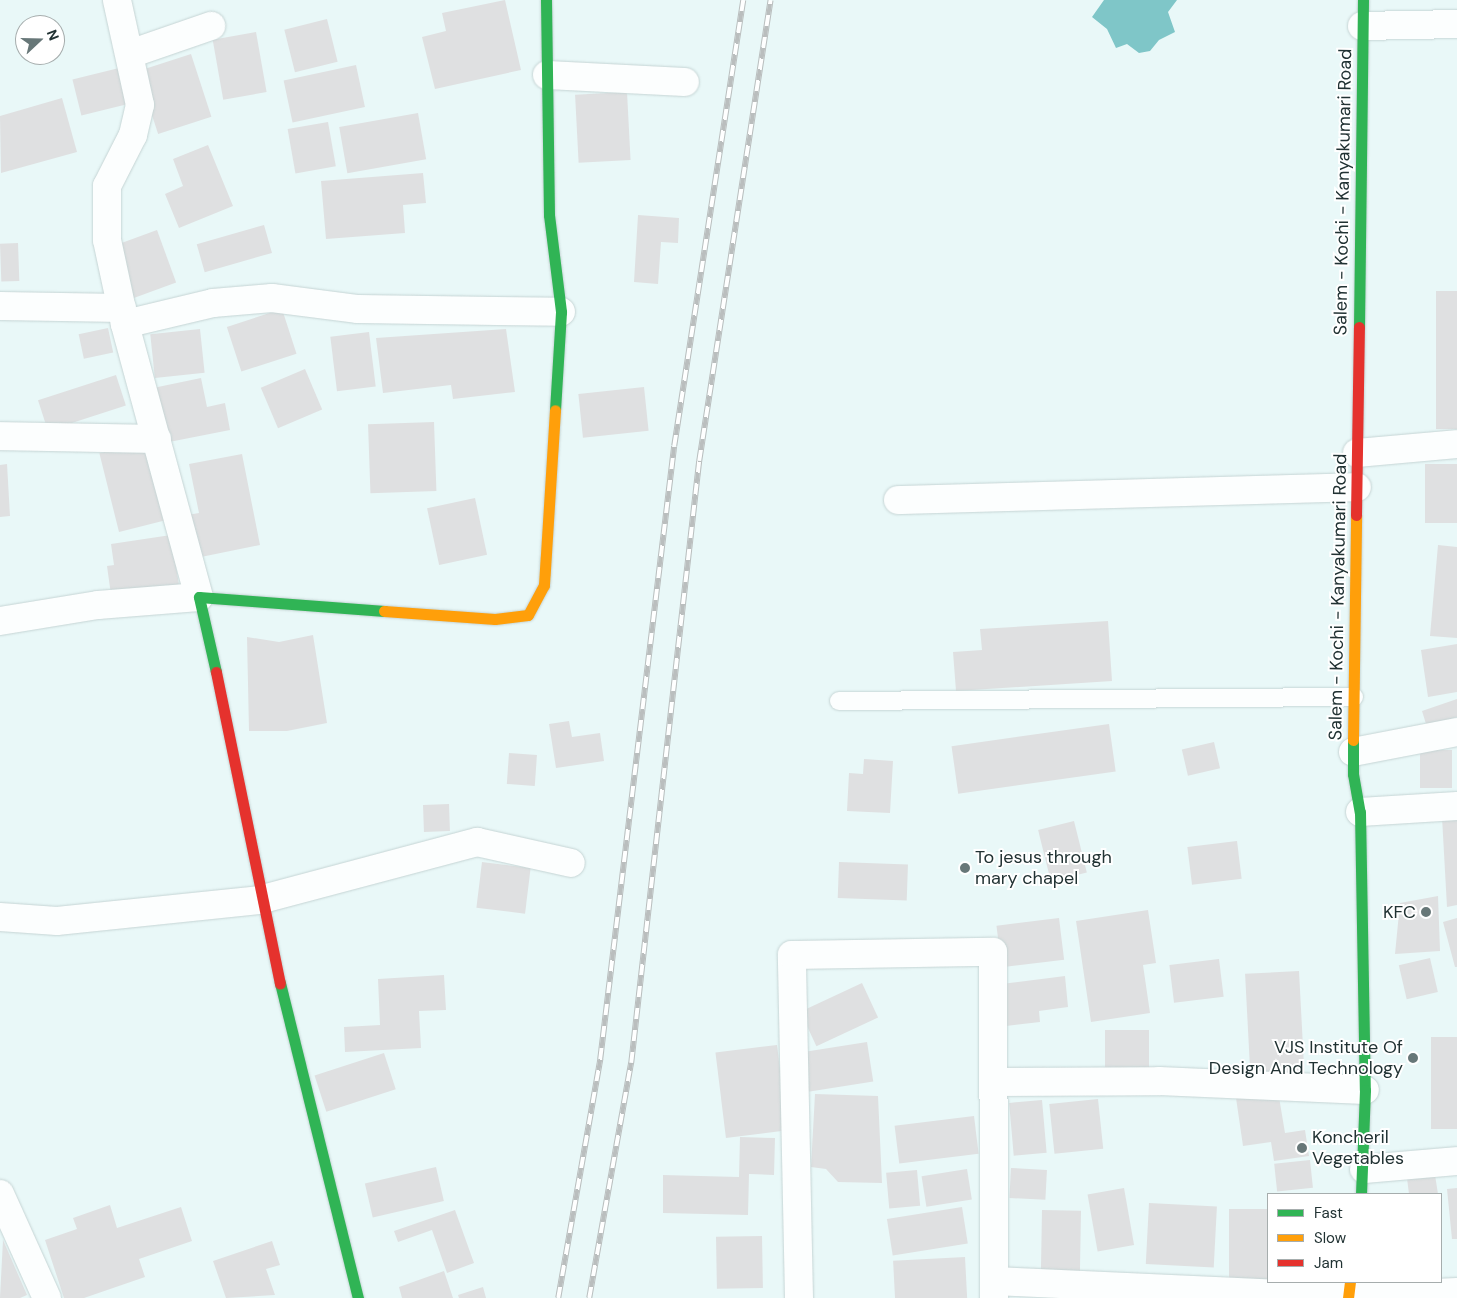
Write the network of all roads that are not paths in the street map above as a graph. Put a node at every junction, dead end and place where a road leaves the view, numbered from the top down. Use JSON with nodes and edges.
{"nodes":[{"id":1,"x":117,"y":0,"type":"edge"},
{"id":2,"x":546,"y":0,"type":"edge"},
{"id":3,"x":1363,"y":13,"type":"edge"},
{"id":4,"x":1457,"y":24,"type":"edge"},
{"id":5,"x":211,"y":26,"type":"dead end"},
{"id":6,"x":130,"y":54,"type":"junction"},
{"id":7,"x":547,"y":75,"type":"junction"},
{"id":8,"x":685,"y":82,"type":"dead end"},
{"id":9,"x":0,"y":306,"type":"edge"},
{"id":10,"x":561,"y":312,"type":"junction"},
{"id":11,"x":123,"y":316,"type":"junction"},
{"id":12,"x":0,"y":436,"type":"edge"},
{"id":13,"x":157,"y":440,"type":"junction"},
{"id":14,"x":1457,"y":444,"type":"edge"},
{"id":15,"x":1357,"y":453,"type":"junction"},
{"id":16,"x":1357,"y":487,"type":"junction"},
{"id":17,"x":898,"y":500,"type":"dead end"},
{"id":18,"x":199,"y":597,"type":"junction"},
{"id":19,"x":0,"y":621,"type":"edge"},
{"id":20,"x":1354,"y":697,"type":"junction"},
{"id":21,"x":840,"y":701,"type":"dead end"},
{"id":22,"x":1457,"y":732,"type":"edge"},
{"id":23,"x":1354,"y":752,"type":"junction"},
{"id":24,"x":1457,"y":806,"type":"edge"},
{"id":25,"x":1360,"y":812,"type":"junction"},
{"id":26,"x":571,"y":863,"type":"dead end"},
{"id":27,"x":258,"y":900,"type":"junction"},
{"id":28,"x":0,"y":917,"type":"edge"},
{"id":29,"x":994,"y":1082,"type":"junction"},
{"id":30,"x":1365,"y":1090,"type":"junction"},
{"id":31,"x":1457,"y":1161,"type":"edge"},
{"id":32,"x":1362,"y":1182,"type":"edge"},
{"id":33,"x":0,"y":1194,"type":"edge"},
{"id":34,"x":994,"y":1289,"type":"edge"},
{"id":35,"x":1348,"y":1292,"type":"edge"},
{"id":36,"x":1457,"y":1292,"type":"edge"},
{"id":37,"x":47,"y":1298,"type":"edge"},
{"id":38,"x":358,"y":1298,"type":"edge"},
{"id":39,"x":799,"y":1298,"type":"edge"}],
"edges":[{"from":1,"to":6,"type":"street"},
{"from":2,"to":7,"type":"street"},
{"from":3,"to":4,"type":"street"},
{"from":3,"to":15,"type":"street","name":"Salem - Kochi - Kanyakumari Road"},
{"from":5,"to":6,"type":"street"},
{"from":6,"to":11,"type":"street"},
{"from":7,"to":8,"type":"street"},
{"from":7,"to":10,"type":"street"},
{"from":9,"to":11,"type":"street"},
{"from":10,"to":11,"type":"street"},
{"from":10,"to":18,"type":"street"},
{"from":11,"to":13,"type":"street"},
{"from":12,"to":13,"type":"street"},
{"from":13,"to":18,"type":"street"},
{"from":14,"to":15,"type":"street"},
{"from":15,"to":16,"type":"street","name":"Salem - Kochi - Kanyakumari Road"},
{"from":16,"to":17,"type":"street"},
{"from":16,"to":20,"type":"street","name":"Salem - Kochi - Kanyakumari Road"},
{"from":18,"to":19,"type":"street"},
{"from":18,"to":27,"type":"street"},
{"from":20,"to":21,"type":"lane"},
{"from":20,"to":23,"type":"street","name":"Salem - Kochi - Kanyakumari Road"},
{"from":22,"to":23,"type":"street"},
{"from":23,"to":25,"type":"street","name":"Salem - Kochi - Kanyakumari Road"},
{"from":24,"to":25,"type":"street"},
{"from":25,"to":30,"type":"street","name":"Salem - Kochi - Kanyakumari Road"},
{"from":26,"to":27,"type":"street"},
{"from":27,"to":28,"type":"street"},
{"from":27,"to":38,"type":"street"},
{"from":29,"to":30,"type":"street"},
{"from":29,"to":34,"type":"street"},
{"from":29,"to":39,"type":"street"},
{"from":30,"to":32,"type":"street","name":"Salem - Kochi - Kanyakumari Road"},
{"from":31,"to":32,"type":"street"},
{"from":33,"to":37,"type":"street"},
{"from":34,"to":35,"type":"street"},
{"from":35,"to":36,"type":"street"}]}
